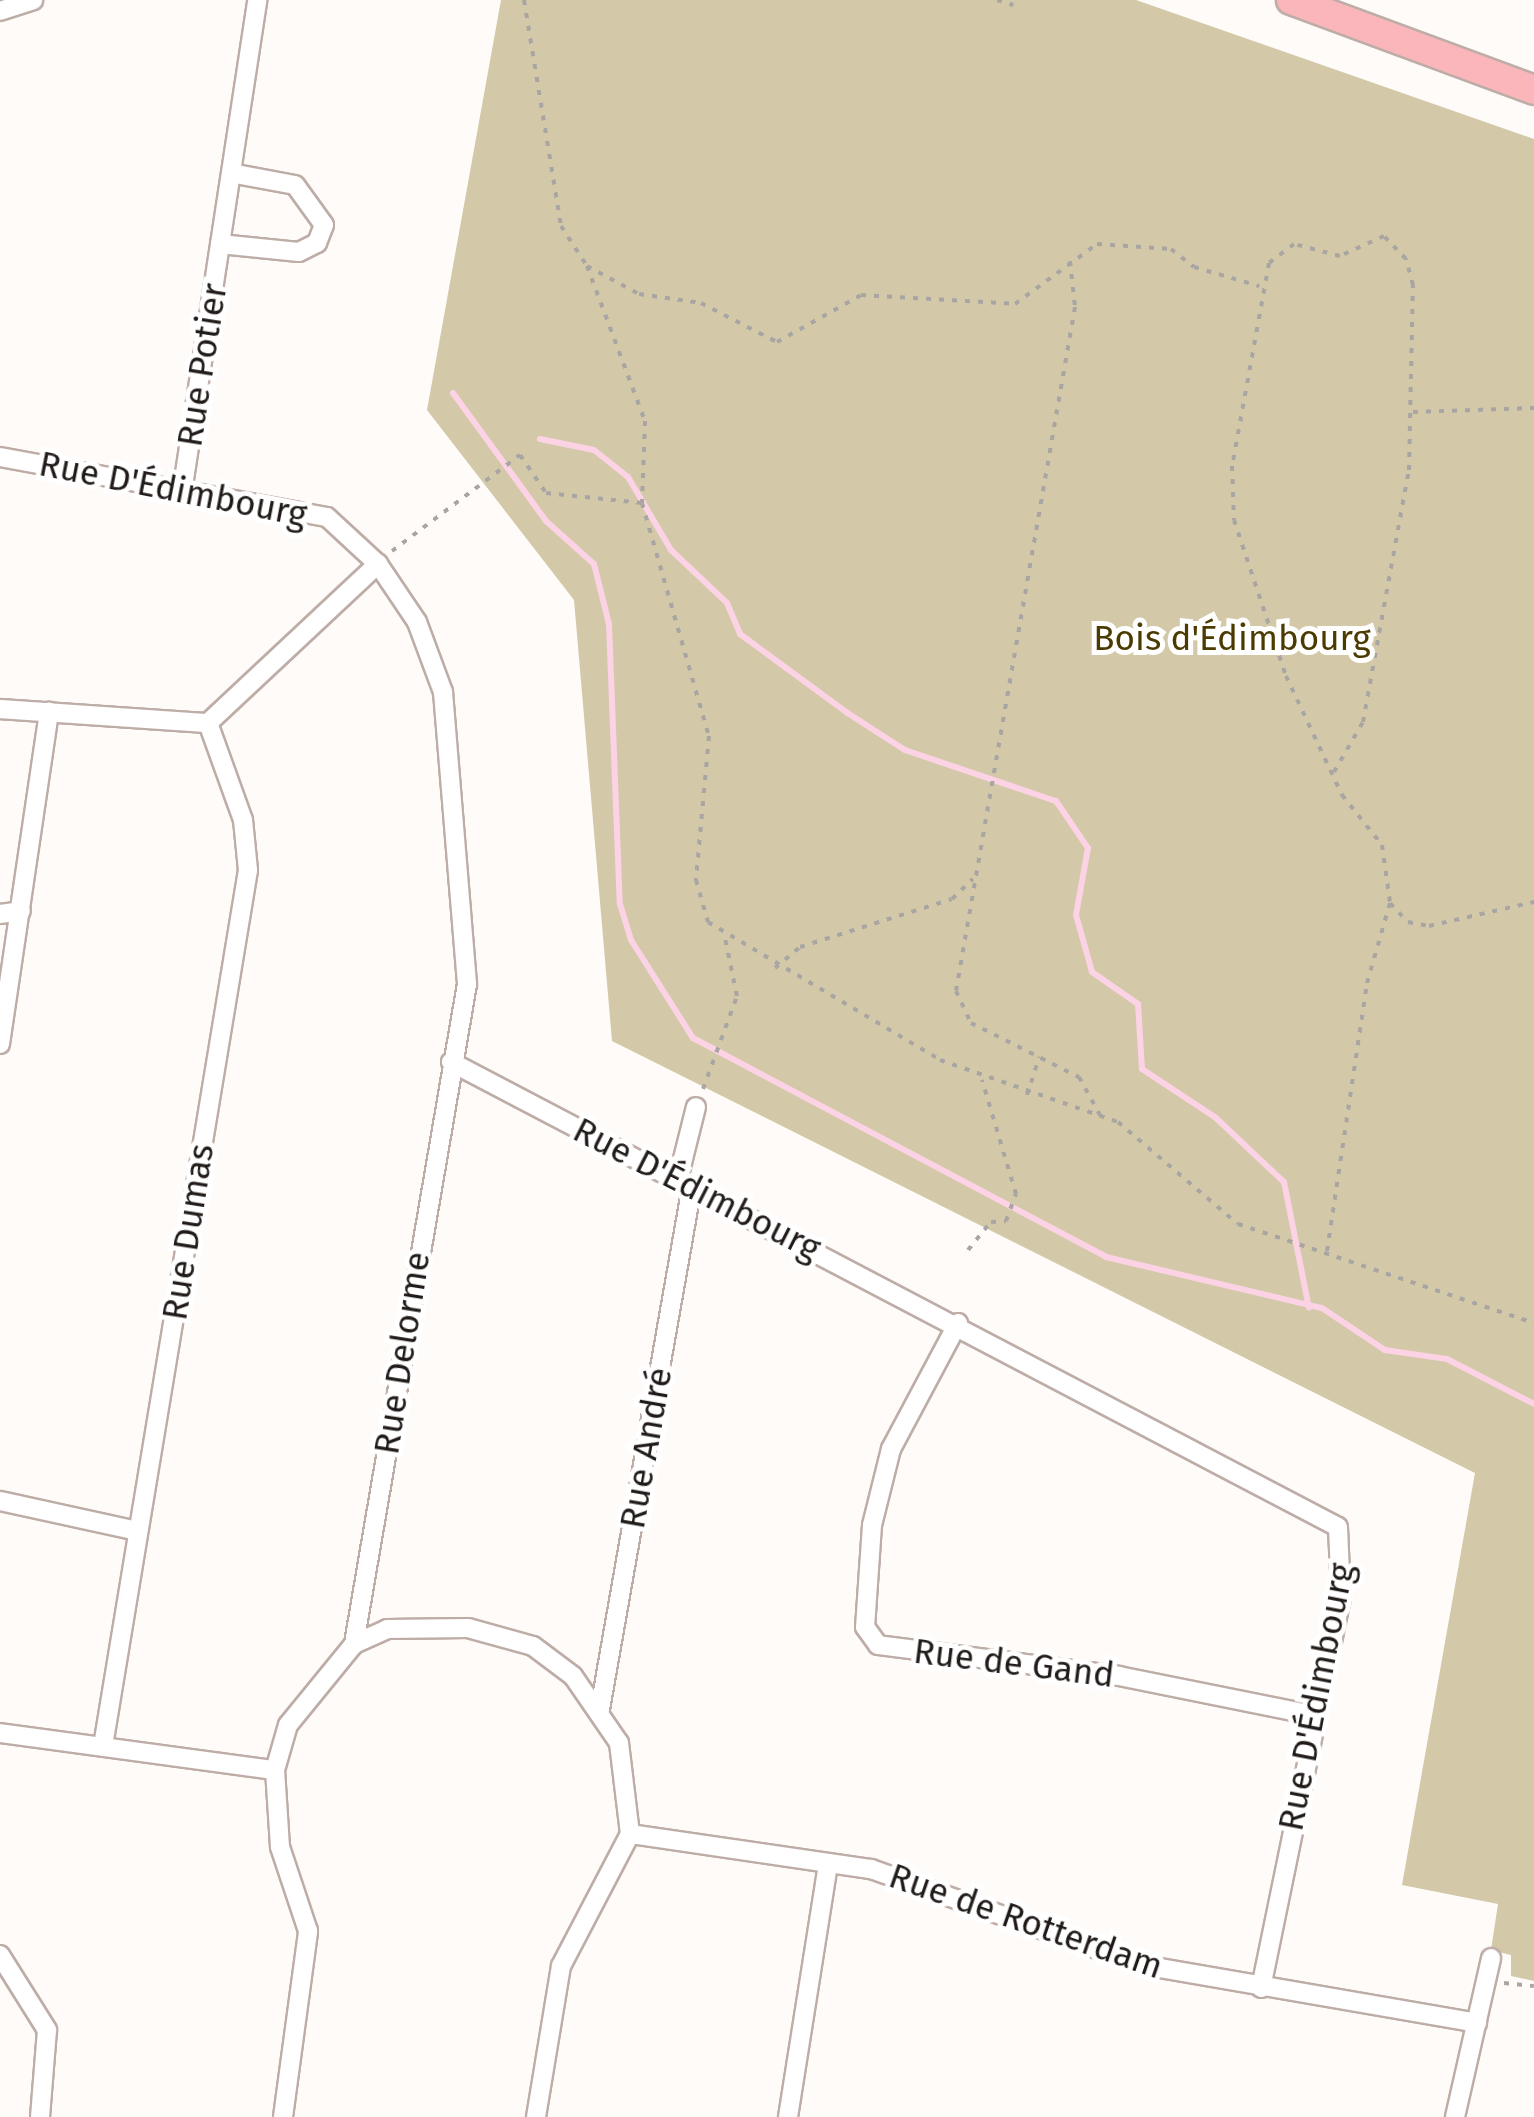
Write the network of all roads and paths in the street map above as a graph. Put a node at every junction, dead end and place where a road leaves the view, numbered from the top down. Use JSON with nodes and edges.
{"nodes":[{"id":1,"x":33,"y":0,"type":"edge"},
{"id":2,"x":257,"y":0,"type":"edge"},
{"id":3,"x":524,"y":0,"type":"edge"},
{"id":4,"x":997,"y":0,"type":"edge"},
{"id":5,"x":1291,"y":0,"type":"edge"},
{"id":6,"x":1013,"y":5,"type":"dead end"},
{"id":7,"x":0,"y":12,"type":"edge"},
{"id":8,"x":1534,"y":90,"type":"edge"},
{"id":9,"x":230,"y":173,"type":"junction"},
{"id":10,"x":220,"y":244,"type":"junction"},
{"id":11,"x":1070,"y":261,"type":"junction"},
{"id":12,"x":587,"y":266,"type":"junction"},
{"id":13,"x":1260,"y":286,"type":"junction"},
{"id":14,"x":1534,"y":408,"type":"edge"},
{"id":15,"x":1413,"y":412,"type":"junction"},
{"id":16,"x":0,"y":457,"type":"edge"},
{"id":17,"x":183,"y":486,"type":"junction"},
{"id":18,"x":642,"y":503,"type":"junction"},
{"id":19,"x":378,"y":564,"type":"junction"},
{"id":20,"x":0,"y":709,"type":"edge"},
{"id":21,"x":49,"y":712,"type":"junction"},
{"id":22,"x":208,"y":723,"type":"junction"},
{"id":23,"x":1334,"y":772,"type":"junction"},
{"id":24,"x":976,"y":876,"type":"junction"},
{"id":25,"x":1534,"y":902,"type":"edge"},
{"id":26,"x":1390,"y":903,"type":"junction"},
{"id":27,"x":21,"y":911,"type":"junction"},
{"id":28,"x":0,"y":914,"type":"edge"},
{"id":29,"x":725,"y":938,"type":"junction"},
{"id":30,"x":775,"y":968,"type":"junction"},
{"id":31,"x":5,"y":985,"type":"edge"},
{"id":32,"x":0,"y":1044,"type":"edge"},
{"id":33,"x":1039,"y":1057,"type":"junction"},
{"id":34,"x":451,"y":1062,"type":"junction"},
{"id":35,"x":982,"y":1080,"type":"junction"},
{"id":36,"x":1027,"y":1095,"type":"junction"},
{"id":37,"x":696,"y":1107,"type":"joint"},
{"id":38,"x":1102,"y":1117,"type":"junction"},
{"id":39,"x":685,"y":1182,"type":"junction"},
{"id":40,"x":968,"y":1250,"type":"dead end"},
{"id":41,"x":1327,"y":1252,"type":"junction"},
{"id":42,"x":958,"y":1323,"type":"junction"},
{"id":43,"x":1534,"y":1324,"type":"edge"},
{"id":44,"x":0,"y":1501,"type":"edge"},
{"id":45,"x":138,"y":1532,"type":"junction"},
{"id":46,"x":354,"y":1644,"type":"junction"},
{"id":47,"x":600,"y":1709,"type":"junction"},
{"id":48,"x":1313,"y":1715,"type":"junction"},
{"id":49,"x":0,"y":1734,"type":"edge"},
{"id":50,"x":103,"y":1746,"type":"junction"},
{"id":51,"x":275,"y":1770,"type":"junction"},
{"id":52,"x":630,"y":1834,"type":"junction"},
{"id":53,"x":828,"y":1866,"type":"junction"},
{"id":54,"x":0,"y":1955,"type":"edge"},
{"id":55,"x":1491,"y":1958,"type":"dead end"},
{"id":56,"x":1500,"y":1984,"type":"dead end"},
{"id":57,"x":1534,"y":1986,"type":"edge"},
{"id":58,"x":1261,"y":1988,"type":"junction"},
{"id":59,"x":1477,"y":2023,"type":"junction"},
{"id":60,"x":40,"y":2117,"type":"edge"},
{"id":61,"x":283,"y":2117,"type":"edge"},
{"id":62,"x":536,"y":2117,"type":"edge"},
{"id":63,"x":788,"y":2117,"type":"edge"},
{"id":64,"x":1455,"y":2117,"type":"edge"}],
"edges":[{"from":1,"to":7,"type":"street"},
{"from":2,"to":9,"type":"street","name":"Rue Potier"},
{"from":3,"to":12,"type":"path"},
{"from":4,"to":6,"type":"path"},
{"from":5,"to":8,"type":"highway"},
{"from":9,"to":10,"type":"street","name":"Rue Potier"},
{"from":9,"to":10,"type":"street","name":"Rue Potier"},
{"from":10,"to":17,"type":"street","name":"Rue Potier"},
{"from":11,"to":12,"type":"path"},
{"from":11,"to":13,"type":"path"},
{"from":11,"to":24,"type":"path"},
{"from":12,"to":18,"type":"path"},
{"from":13,"to":15,"type":"path"},
{"from":13,"to":23,"type":"path"},
{"from":14,"to":15,"type":"path"},
{"from":15,"to":23,"type":"path"},
{"from":16,"to":17,"type":"street","name":"Rue D'Édimbourg"},
{"from":17,"to":19,"type":"street","name":"Rue D'Édimbourg"},
{"from":18,"to":19,"type":"path"},
{"from":18,"to":29,"type":"path"},
{"from":19,"to":22,"type":"street"},
{"from":19,"to":34,"type":"street","name":"Rue D'Édimbourg"},
{"from":20,"to":21,"type":"street"},
{"from":21,"to":22,"type":"street"},
{"from":21,"to":27,"type":"street"},
{"from":22,"to":45,"type":"street","name":"Rue Dumas"},
{"from":23,"to":26,"type":"path"},
{"from":24,"to":30,"type":"path"},
{"from":24,"to":33,"type":"path"},
{"from":25,"to":26,"type":"path"},
{"from":26,"to":41,"type":"path"},
{"from":27,"to":28,"type":"street"},
{"from":27,"to":31,"type":"street"},
{"from":29,"to":30,"type":"path"},
{"from":29,"to":37,"type":"path"},
{"from":30,"to":35,"type":"path"},
{"from":31,"to":32,"type":"street"},
{"from":33,"to":36,"type":"path"},
{"from":33,"to":38,"type":"path"},
{"from":34,"to":39,"type":"street","name":"Rue D'Édimbourg"},
{"from":34,"to":46,"type":"street","name":"Rue Delorme"},
{"from":35,"to":36,"type":"path"},
{"from":35,"to":40,"type":"path"},
{"from":36,"to":38,"type":"path"},
{"from":37,"to":39,"type":"street","name":"Rue André"},
{"from":38,"to":41,"type":"path"},
{"from":39,"to":42,"type":"street","name":"Rue D'Édimbourg"},
{"from":39,"to":47,"type":"street","name":"Rue André"},
{"from":41,"to":43,"type":"path"},
{"from":42,"to":48,"type":"street","name":"Rue D'Édimbourg"},
{"from":42,"to":48,"type":"street","name":"Rue de Gand"},
{"from":44,"to":45,"type":"street"},
{"from":45,"to":50,"type":"street","name":"Rue Dumas"},
{"from":46,"to":47,"type":"street"},
{"from":46,"to":51,"type":"street"},
{"from":47,"to":52,"type":"street"},
{"from":48,"to":58,"type":"street","name":"Rue D'Édimbourg"},
{"from":49,"to":50,"type":"street"},
{"from":50,"to":51,"type":"street"},
{"from":51,"to":61,"type":"street"},
{"from":52,"to":53,"type":"street","name":"Rue de Rotterdam"},
{"from":52,"to":62,"type":"street"},
{"from":53,"to":58,"type":"street","name":"Rue de Rotterdam"},
{"from":53,"to":63,"type":"street"},
{"from":54,"to":60,"type":"street"},
{"from":55,"to":59,"type":"street"},
{"from":56,"to":57,"type":"path"},
{"from":58,"to":59,"type":"street","name":"Rue de Rotterdam"},
{"from":59,"to":64,"type":"street"}]}
